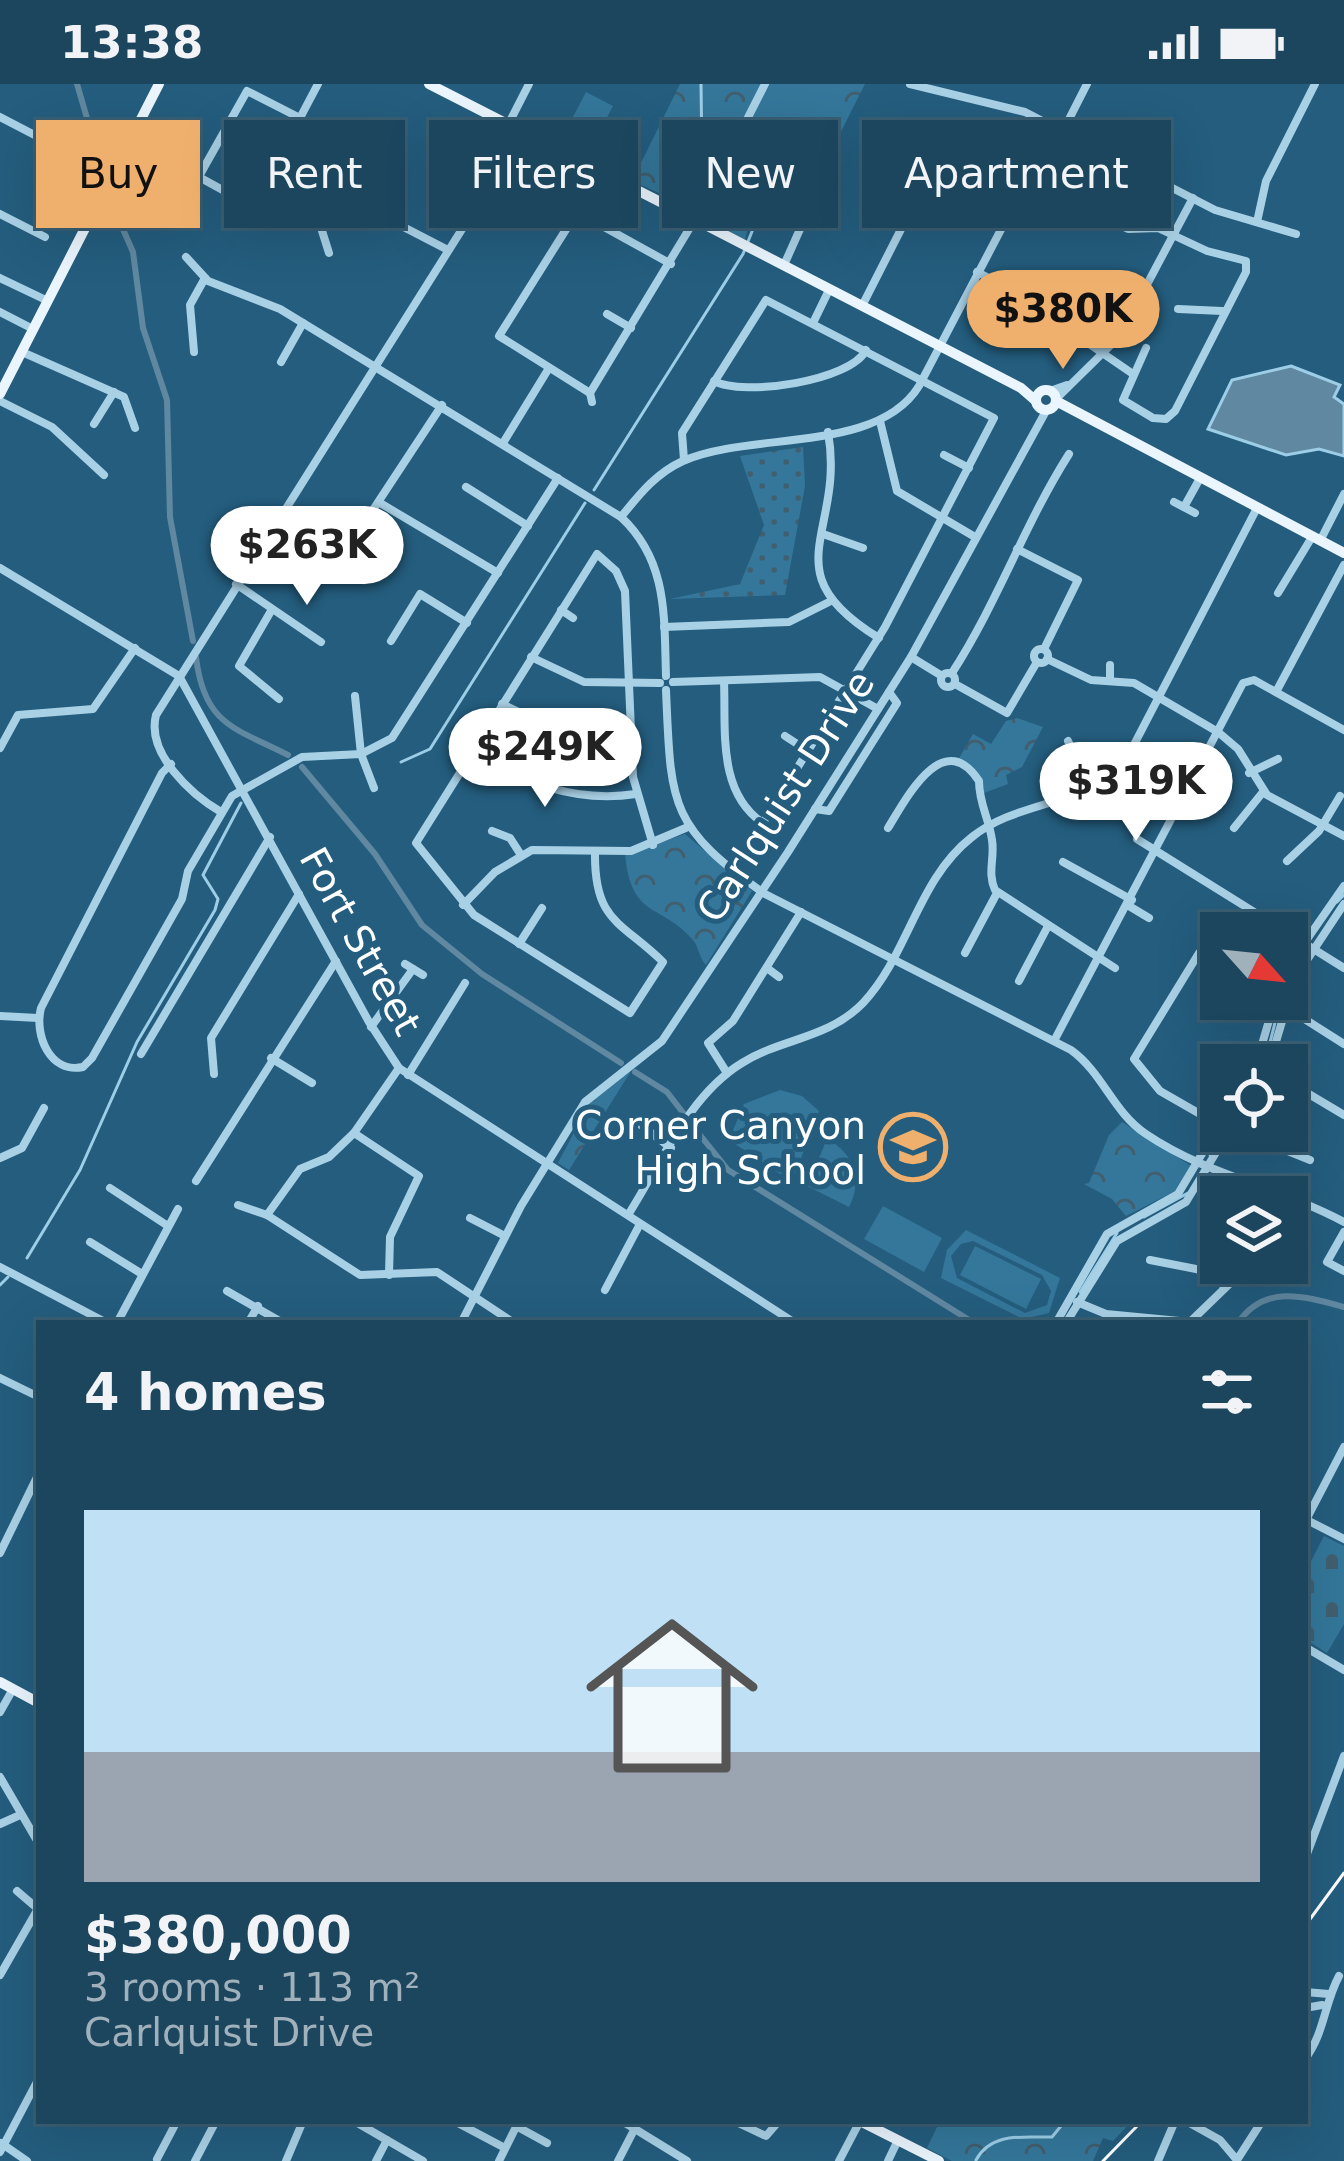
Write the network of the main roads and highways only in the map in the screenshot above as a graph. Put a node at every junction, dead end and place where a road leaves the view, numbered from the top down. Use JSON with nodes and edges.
{"nodes":[{"id":1,"x":159,"y":84,"type":"edge"},
{"id":2,"x":429,"y":84,"type":"edge"},
{"id":3,"x":4,"y":375,"type":"edge"},
{"id":4,"x":0,"y":398,"type":"edge"},
{"id":5,"x":1344,"y":553,"type":"edge"},
{"id":6,"x":0,"y":1682,"type":"edge"},
{"id":7,"x":36,"y":1701,"type":"edge"},
{"id":8,"x":866,"y":2124,"type":"edge"},
{"id":9,"x":939,"y":2161,"type":"edge"}],
"edges":[{"from":1,"to":3,"type":"main road"},
{"from":2,"to":5,"type":"main road"},
{"from":3,"to":4,"type":"main road"},
{"from":6,"to":7,"type":"main road"},
{"from":8,"to":9,"type":"main road"}]}
